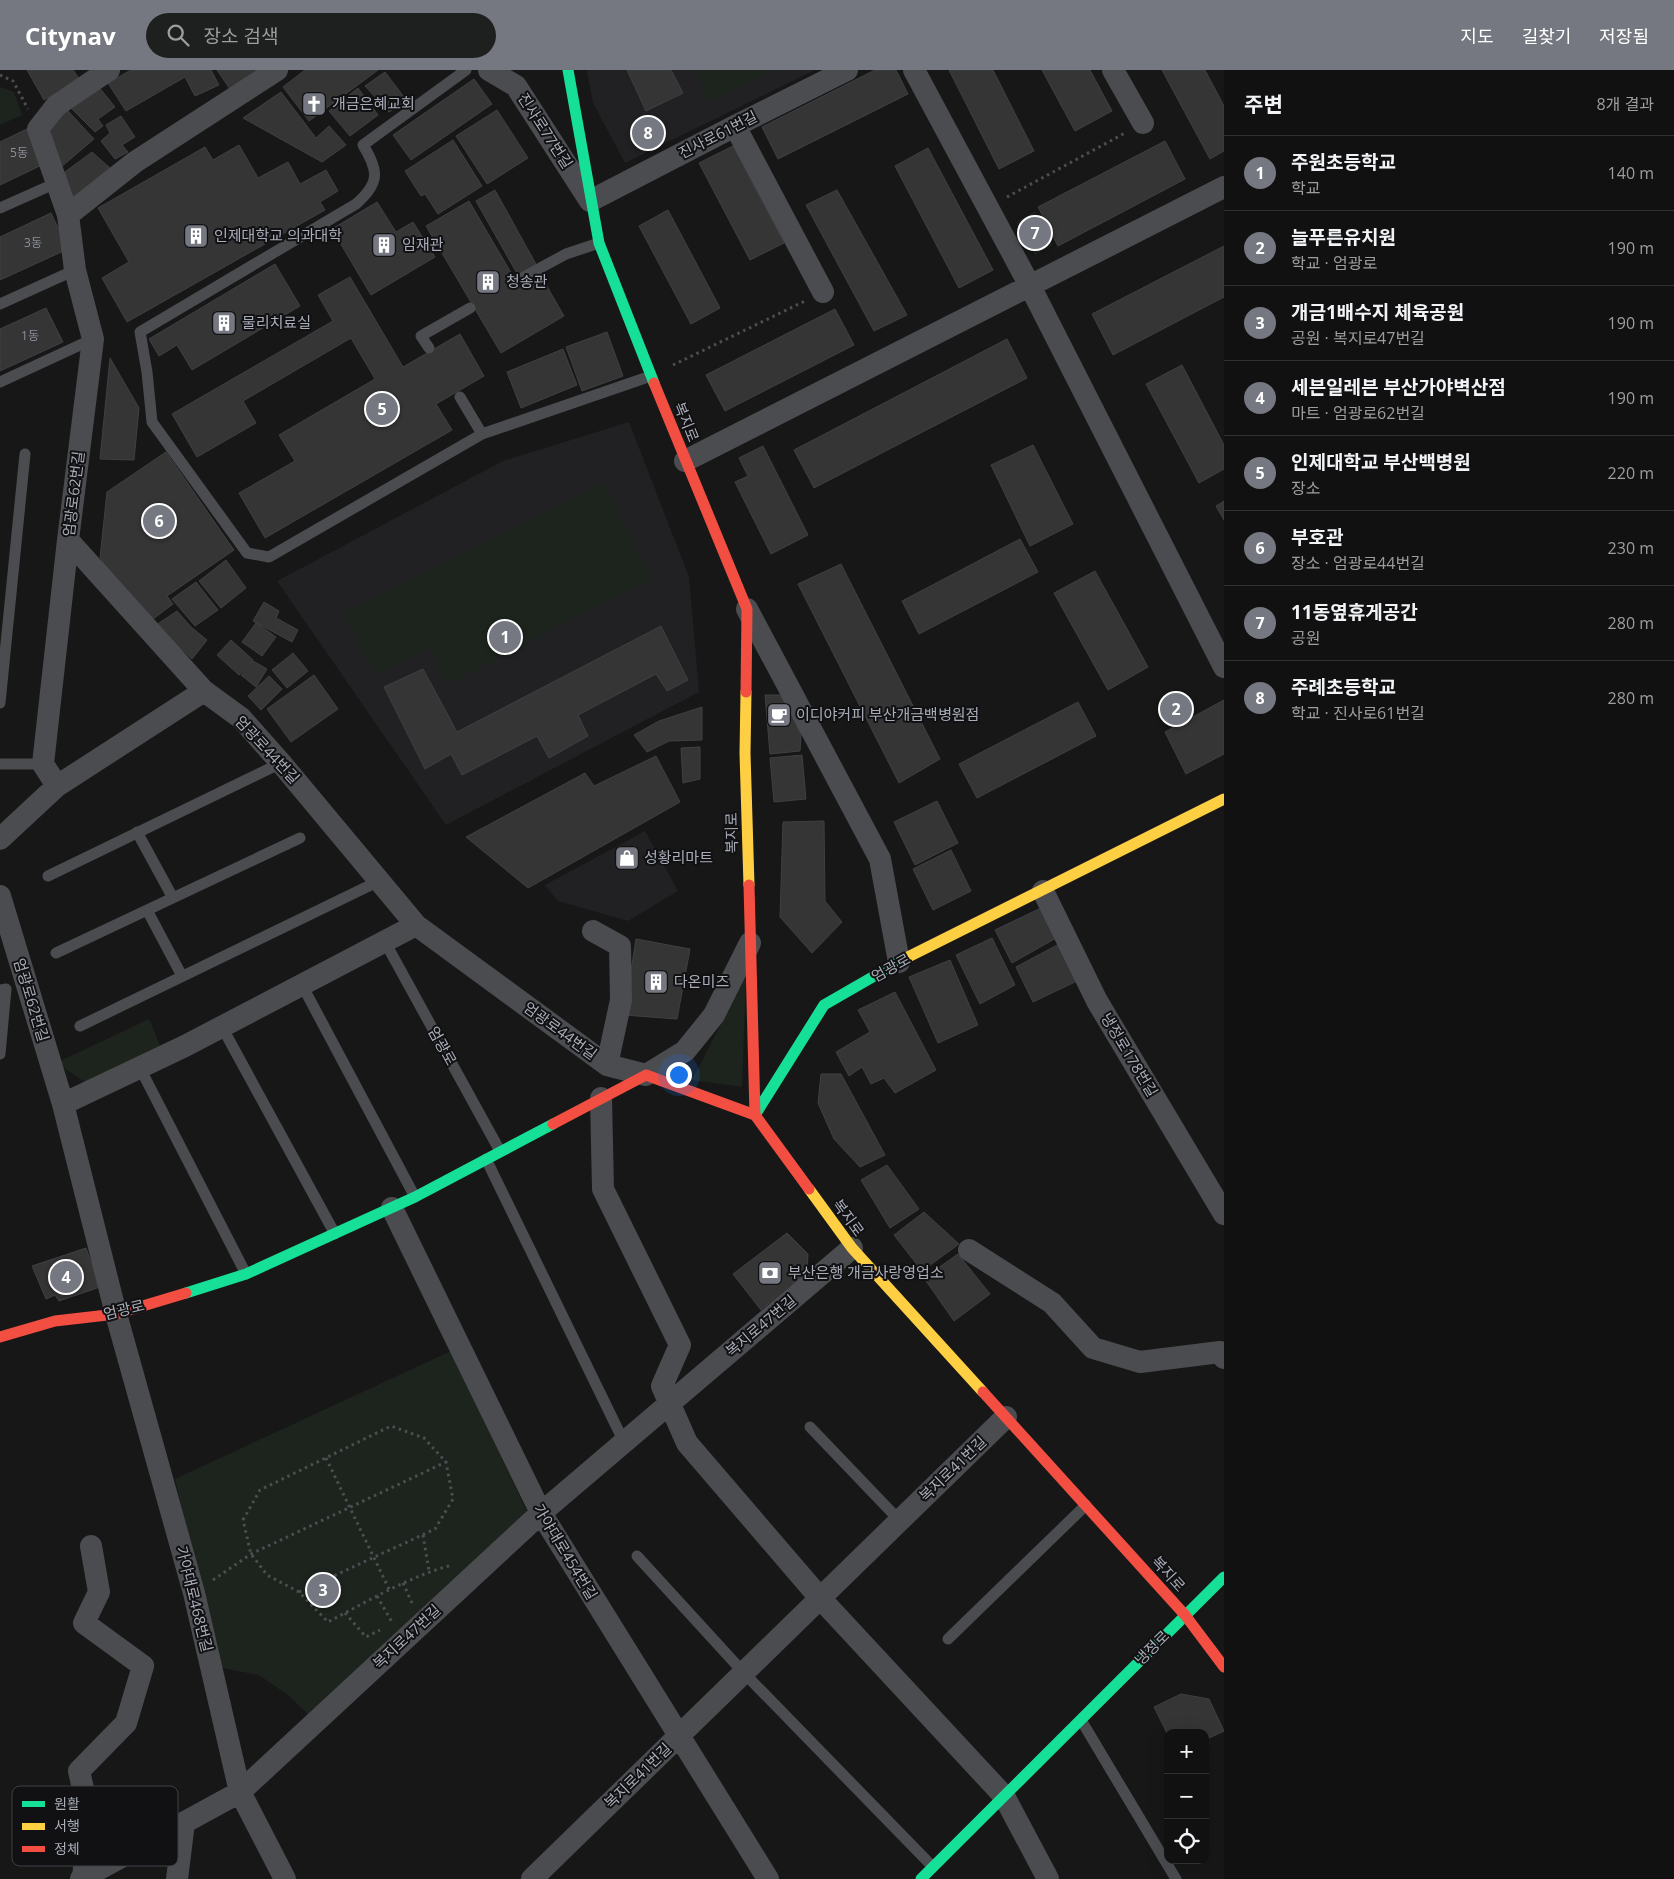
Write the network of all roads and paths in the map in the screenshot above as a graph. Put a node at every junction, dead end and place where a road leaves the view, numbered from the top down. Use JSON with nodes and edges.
{"nodes":[{"id":1,"x":109,"y":70,"type":"edge"},
{"id":2,"x":277,"y":70,"type":"edge"},
{"id":3,"x":466,"y":70,"type":"edge"},
{"id":4,"x":490,"y":70,"type":"edge"},
{"id":5,"x":568,"y":70,"type":"edge"},
{"id":6,"x":847,"y":70,"type":"edge"},
{"id":7,"x":914,"y":70,"type":"edge"},
{"id":8,"x":1113,"y":70,"type":"edge"},
{"id":9,"x":0,"y":75,"type":"edge"},
{"id":10,"x":1143,"y":123,"type":"joint"},
{"id":11,"x":735,"y":126,"type":"junction"},
{"id":12,"x":38,"y":129,"type":"junction"},
{"id":13,"x":56,"y":183,"type":"junction"},
{"id":14,"x":1224,"y":187,"type":"edge"},
{"id":15,"x":590,"y":201,"type":"junction"},
{"id":16,"x":0,"y":208,"type":"edge"},
{"id":17,"x":988,"y":208,"type":"junction"},
{"id":18,"x":68,"y":215,"type":"junction"},
{"id":19,"x":599,"y":243,"type":"junction"},
{"id":20,"x":75,"y":270,"type":"junction"},
{"id":21,"x":520,"y":279,"type":"dead end"},
{"id":22,"x":1030,"y":286,"type":"junction"},
{"id":23,"x":823,"y":292,"type":"joint"},
{"id":24,"x":0,"y":304,"type":"edge"},
{"id":25,"x":470,"y":308,"type":"dead end"},
{"id":26,"x":93,"y":339,"type":"junction"},
{"id":27,"x":429,"y":348,"type":"dead end"},
{"id":28,"x":651,"y":376,"type":"junction"},
{"id":29,"x":0,"y":382,"type":"edge"},
{"id":30,"x":460,"y":397,"type":"dead end"},
{"id":31,"x":482,"y":434,"type":"junction"},
{"id":32,"x":25,"y":454,"type":"dead end"},
{"id":33,"x":685,"y":461,"type":"junction"},
{"id":34,"x":68,"y":540,"type":"junction"},
{"id":35,"x":747,"y":609,"type":"junction"},
{"id":36,"x":1224,"y":667,"type":"edge"},
{"id":37,"x":204,"y":691,"type":"junction"},
{"id":38,"x":0,"y":703,"type":"edge"},
{"id":39,"x":281,"y":763,"type":"junction"},
{"id":40,"x":0,"y":764,"type":"edge"},
{"id":41,"x":43,"y":764,"type":"junction"},
{"id":42,"x":57,"y":786,"type":"junction"},
{"id":43,"x":1224,"y":799,"type":"edge"},
{"id":44,"x":138,"y":832,"type":"junction"},
{"id":45,"x":300,"y":838,"type":"dead end"},
{"id":46,"x":0,"y":839,"type":"edge"},
{"id":47,"x":48,"y":876,"type":"dead end"},
{"id":48,"x":379,"y":880,"type":"junction"},
{"id":49,"x":1043,"y":891,"type":"junction"},
{"id":50,"x":0,"y":896,"type":"edge"},
{"id":51,"x":172,"y":898,"type":"junction"},
{"id":52,"x":147,"y":910,"type":"junction"},
{"id":53,"x":416,"y":925,"type":"junction"},
{"id":54,"x":593,"y":931,"type":"dead end"},
{"id":55,"x":384,"y":942,"type":"junction"},
{"id":56,"x":750,"y":943,"type":"junction"},
{"id":57,"x":56,"y":953,"type":"dead end"},
{"id":58,"x":899,"y":962,"type":"junction"},
{"id":59,"x":182,"y":976,"type":"junction"},
{"id":60,"x":302,"y":985,"type":"junction"},
{"id":61,"x":0,"y":990,"type":"edge"},
{"id":62,"x":80,"y":1026,"type":"dead end"},
{"id":63,"x":222,"y":1027,"type":"junction"},
{"id":64,"x":0,"y":1054,"type":"edge"},
{"id":65,"x":606,"y":1066,"type":"junction"},
{"id":66,"x":140,"y":1068,"type":"junction"},
{"id":67,"x":646,"y":1075,"type":"junction"},
{"id":68,"x":601,"y":1098,"type":"junction"},
{"id":69,"x":63,"y":1104,"type":"junction"},
{"id":70,"x":755,"y":1115,"type":"junction"},
{"id":71,"x":500,"y":1151,"type":"junction"},
{"id":72,"x":486,"y":1159,"type":"junction"},
{"id":73,"x":415,"y":1197,"type":"junction"},
{"id":74,"x":392,"y":1208,"type":"junction"},
{"id":75,"x":1224,"y":1214,"type":"edge"},
{"id":76,"x":335,"y":1234,"type":"junction"},
{"id":77,"x":852,"y":1248,"type":"junction"},
{"id":78,"x":969,"y":1250,"type":"dead end"},
{"id":79,"x":246,"y":1274,"type":"junction"},
{"id":80,"x":116,"y":1314,"type":"junction"},
{"id":81,"x":0,"y":1337,"type":"edge"},
{"id":82,"x":1224,"y":1358,"type":"edge"},
{"id":83,"x":669,"y":1404,"type":"junction"},
{"id":84,"x":1006,"y":1418,"type":"junction"},
{"id":85,"x":810,"y":1427,"type":"dead end"},
{"id":86,"x":624,"y":1442,"type":"junction"},
{"id":87,"x":326,"y":1458,"type":"junction"},
{"id":88,"x":446,"y":1462,"type":"junction"},
{"id":89,"x":1086,"y":1505,"type":"junction"},
{"id":90,"x":540,"y":1513,"type":"junction"},
{"id":91,"x":900,"y":1521,"type":"junction"},
{"id":92,"x":423,"y":1534,"type":"junction"},
{"id":93,"x":91,"y":1546,"type":"dead end"},
{"id":94,"x":251,"y":1554,"type":"junction"},
{"id":95,"x":637,"y":1556,"type":"dead end"},
{"id":96,"x":373,"y":1557,"type":"junction"},
{"id":97,"x":481,"y":1569,"type":"junction"},
{"id":98,"x":429,"y":1571,"type":"junction"},
{"id":99,"x":1224,"y":1577,"type":"edge"},
{"id":100,"x":389,"y":1589,"type":"junction"},
{"id":101,"x":298,"y":1592,"type":"junction"},
{"id":102,"x":194,"y":1593,"type":"junction"},
{"id":103,"x":377,"y":1596,"type":"junction"},
{"id":104,"x":820,"y":1598,"type":"junction"},
{"id":105,"x":345,"y":1613,"type":"junction"},
{"id":106,"x":1185,"y":1615,"type":"junction"},
{"id":107,"x":393,"y":1624,"type":"dead end"},
{"id":108,"x":384,"y":1628,"type":"dead end"},
{"id":109,"x":948,"y":1639,"type":"dead end"},
{"id":110,"x":1224,"y":1667,"type":"edge"},
{"id":111,"x":744,"y":1672,"type":"junction"},
{"id":112,"x":1081,"y":1720,"type":"junction"},
{"id":113,"x":679,"y":1736,"type":"junction"},
{"id":114,"x":82,"y":1786,"type":"edge"},
{"id":115,"x":240,"y":1792,"type":"junction"},
{"id":116,"x":1004,"y":1796,"type":"junction"},
{"id":117,"x":184,"y":1823,"type":"junction"},
{"id":118,"x":178,"y":1826,"type":"edge"},
{"id":119,"x":83,"y":1866,"type":"edge"},
{"id":120,"x":106,"y":1866,"type":"edge"},
{"id":121,"x":933,"y":1867,"type":"junction"},
{"id":122,"x":82,"y":1879,"type":"edge"},
{"id":123,"x":177,"y":1879,"type":"edge"},
{"id":124,"x":285,"y":1879,"type":"edge"},
{"id":125,"x":532,"y":1879,"type":"edge"},
{"id":126,"x":768,"y":1879,"type":"edge"},
{"id":127,"x":921,"y":1879,"type":"edge"},
{"id":128,"x":1048,"y":1879,"type":"edge"},
{"id":129,"x":1176,"y":1879,"type":"edge"}],
"edges":[{"from":1,"to":12,"type":"street"},
{"from":2,"to":18,"type":"street"},
{"from":3,"to":31,"type":"lane"},
{"from":4,"to":15,"type":"street","name":"진사로77번길"},
{"from":5,"to":15,"type":"main road","name":"복지로"},
{"from":6,"to":11,"type":"street","name":"진사로61번길"},
{"from":7,"to":17,"type":"street"},
{"from":8,"to":10,"type":"street"},
{"from":9,"to":12,"type":"path"},
{"from":10,"to":17,"type":"path"},
{"from":11,"to":15,"type":"street","name":"진사로61번길"},
{"from":11,"to":23,"type":"street"},
{"from":12,"to":13,"type":"street","name":"엄광로62번길"},
{"from":13,"to":16,"type":"lane"},
{"from":13,"to":18,"type":"street","name":"엄광로62번길"},
{"from":14,"to":22,"type":"street"},
{"from":15,"to":19,"type":"main road","name":"복지로"},
{"from":17,"to":22,"type":"street"},
{"from":18,"to":20,"type":"street","name":"엄광로62번길"},
{"from":19,"to":21,"type":"lane"},
{"from":19,"to":28,"type":"main road","name":"복지로"},
{"from":20,"to":24,"type":"lane"},
{"from":20,"to":26,"type":"street","name":"엄광로62번길"},
{"from":22,"to":33,"type":"street"},
{"from":22,"to":36,"type":"street"},
{"from":23,"to":28,"type":"path"},
{"from":25,"to":27,"type":"lane"},
{"from":26,"to":29,"type":"lane"},
{"from":26,"to":34,"type":"street","name":"엄광로62번길"},
{"from":28,"to":31,"type":"lane"},
{"from":28,"to":33,"type":"main road","name":"복지로"},
{"from":30,"to":31,"type":"lane"},
{"from":32,"to":38,"type":"lane"},
{"from":33,"to":35,"type":"main road","name":"복지로"},
{"from":34,"to":37,"type":"street","name":"엄광로44번길"},
{"from":34,"to":41,"type":"street","name":"엄광로62번길"},
{"from":35,"to":56,"type":"main road","name":"복지로"},
{"from":35,"to":58,"type":"street"},
{"from":37,"to":39,"type":"street","name":"엄광로44번길"},
{"from":37,"to":42,"type":"street"},
{"from":39,"to":44,"type":"lane"},
{"from":39,"to":48,"type":"street","name":"엄광로44번길"},
{"from":40,"to":41,"type":"lane"},
{"from":41,"to":42,"type":"street"},
{"from":42,"to":46,"type":"street"},
{"from":43,"to":49,"type":"main road","name":"엄광로"},
{"from":44,"to":47,"type":"lane"},
{"from":44,"to":51,"type":"lane"},
{"from":45,"to":51,"type":"lane"},
{"from":48,"to":53,"type":"street","name":"엄광로44번길"},
{"from":48,"to":59,"type":"lane"},
{"from":49,"to":58,"type":"main road","name":"엄광로"},
{"from":49,"to":75,"type":"street","name":"냉정로178번길"},
{"from":50,"to":69,"type":"street","name":"엄광로62번길"},
{"from":51,"to":52,"type":"lane"},
{"from":52,"to":57,"type":"lane"},
{"from":52,"to":59,"type":"lane"},
{"from":53,"to":55,"type":"street"},
{"from":53,"to":65,"type":"street","name":"엄광로44번길"},
{"from":54,"to":65,"type":"street","name":"엄광로44번길"},
{"from":55,"to":60,"type":"street"},
{"from":55,"to":71,"type":"lane","name":"엄광로"},
{"from":56,"to":67,"type":"street"},
{"from":56,"to":70,"type":"main road","name":"복지로"},
{"from":58,"to":70,"type":"main road","name":"엄광로"},
{"from":59,"to":62,"type":"lane"},
{"from":60,"to":63,"type":"street"},
{"from":60,"to":73,"type":"lane"},
{"from":61,"to":64,"type":"lane"},
{"from":63,"to":66,"type":"street"},
{"from":63,"to":76,"type":"lane"},
{"from":65,"to":67,"type":"street","name":"엄광로44번길"},
{"from":66,"to":69,"type":"street"},
{"from":66,"to":79,"type":"lane"},
{"from":67,"to":68,"type":"main road","name":"엄광로"},
{"from":67,"to":70,"type":"main road"},
{"from":68,"to":71,"type":"main road","name":"엄광로"},
{"from":68,"to":83,"type":"street"},
{"from":69,"to":80,"type":"street","name":"엄광로62번길"},
{"from":70,"to":77,"type":"main road","name":"복지로"},
{"from":71,"to":72,"type":"main road","name":"엄광로"},
{"from":72,"to":73,"type":"main road","name":"엄광로"},
{"from":72,"to":86,"type":"lane"},
{"from":73,"to":74,"type":"main road","name":"엄광로"},
{"from":74,"to":76,"type":"main road","name":"엄광로"},
{"from":74,"to":90,"type":"street","name":"가야대로454번길"},
{"from":76,"to":79,"type":"main road","name":"엄광로"},
{"from":77,"to":83,"type":"street","name":"복지로47번길"},
{"from":77,"to":84,"type":"main road","name":"복지로"},
{"from":78,"to":82,"type":"street"},
{"from":79,"to":80,"type":"main road","name":"엄광로"},
{"from":80,"to":81,"type":"main road","name":"엄광로"},
{"from":80,"to":102,"type":"street","name":"가야대로468번길"},
{"from":83,"to":86,"type":"street","name":"복지로47번길"},
{"from":83,"to":104,"type":"street"},
{"from":84,"to":89,"type":"main road","name":"복지로"},
{"from":84,"to":91,"type":"street","name":"복지로41번길"},
{"from":85,"to":91,"type":"lane"},
{"from":86,"to":90,"type":"street","name":"복지로47번길"},
{"from":87,"to":88,"type":"path"},
{"from":87,"to":94,"type":"path"},
{"from":87,"to":96,"type":"path"},
{"from":88,"to":92,"type":"path"},
{"from":88,"to":94,"type":"path"},
{"from":89,"to":106,"type":"main road","name":"복지로"},
{"from":89,"to":109,"type":"lane"},
{"from":90,"to":97,"type":"street","name":"복지로47번길"},
{"from":90,"to":113,"type":"street","name":"가야대로454번길"},
{"from":91,"to":104,"type":"street","name":"복지로41번길"},
{"from":92,"to":96,"type":"path"},
{"from":92,"to":98,"type":"path"},
{"from":93,"to":114,"type":"street"},
{"from":94,"to":101,"type":"path"},
{"from":94,"to":102,"type":"path"},
{"from":95,"to":111,"type":"lane"},
{"from":96,"to":100,"type":"path"},
{"from":96,"to":101,"type":"path"},
{"from":97,"to":98,"type":"path"},
{"from":97,"to":115,"type":"street","name":"복지로47번길"},
{"from":98,"to":100,"type":"path"},
{"from":99,"to":106,"type":"main road","name":"냉정로"},
{"from":100,"to":103,"type":"path"},
{"from":101,"to":105,"type":"path"},
{"from":102,"to":115,"type":"street","name":"가야대로468번길"},
{"from":103,"to":105,"type":"path"},
{"from":103,"to":107,"type":"path"},
{"from":104,"to":111,"type":"street","name":"복지로41번길"},
{"from":104,"to":116,"type":"street"},
{"from":105,"to":108,"type":"path"},
{"from":106,"to":110,"type":"main road","name":"복지로"},
{"from":106,"to":112,"type":"main road","name":"냉정로"},
{"from":111,"to":113,"type":"street","name":"복지로41번길"},
{"from":111,"to":121,"type":"lane"},
{"from":112,"to":116,"type":"main road","name":"냉정로"},
{"from":112,"to":129,"type":"lane"},
{"from":113,"to":125,"type":"street","name":"복지로41번길"},
{"from":113,"to":126,"type":"street","name":"가야대로454번길"},
{"from":115,"to":117,"type":"street","name":"복지로47번길"},
{"from":115,"to":124,"type":"street","name":"가야대로468번길"},
{"from":116,"to":121,"type":"main road","name":"냉정로"},
{"from":116,"to":128,"type":"street"},
{"from":117,"to":118,"type":"street","name":"복지로47번길"},
{"from":117,"to":123,"type":"street"},
{"from":119,"to":122,"type":"street"},
{"from":120,"to":122,"type":"street","name":"복지로47번길"},
{"from":121,"to":127,"type":"main road","name":"냉정로"}]}
